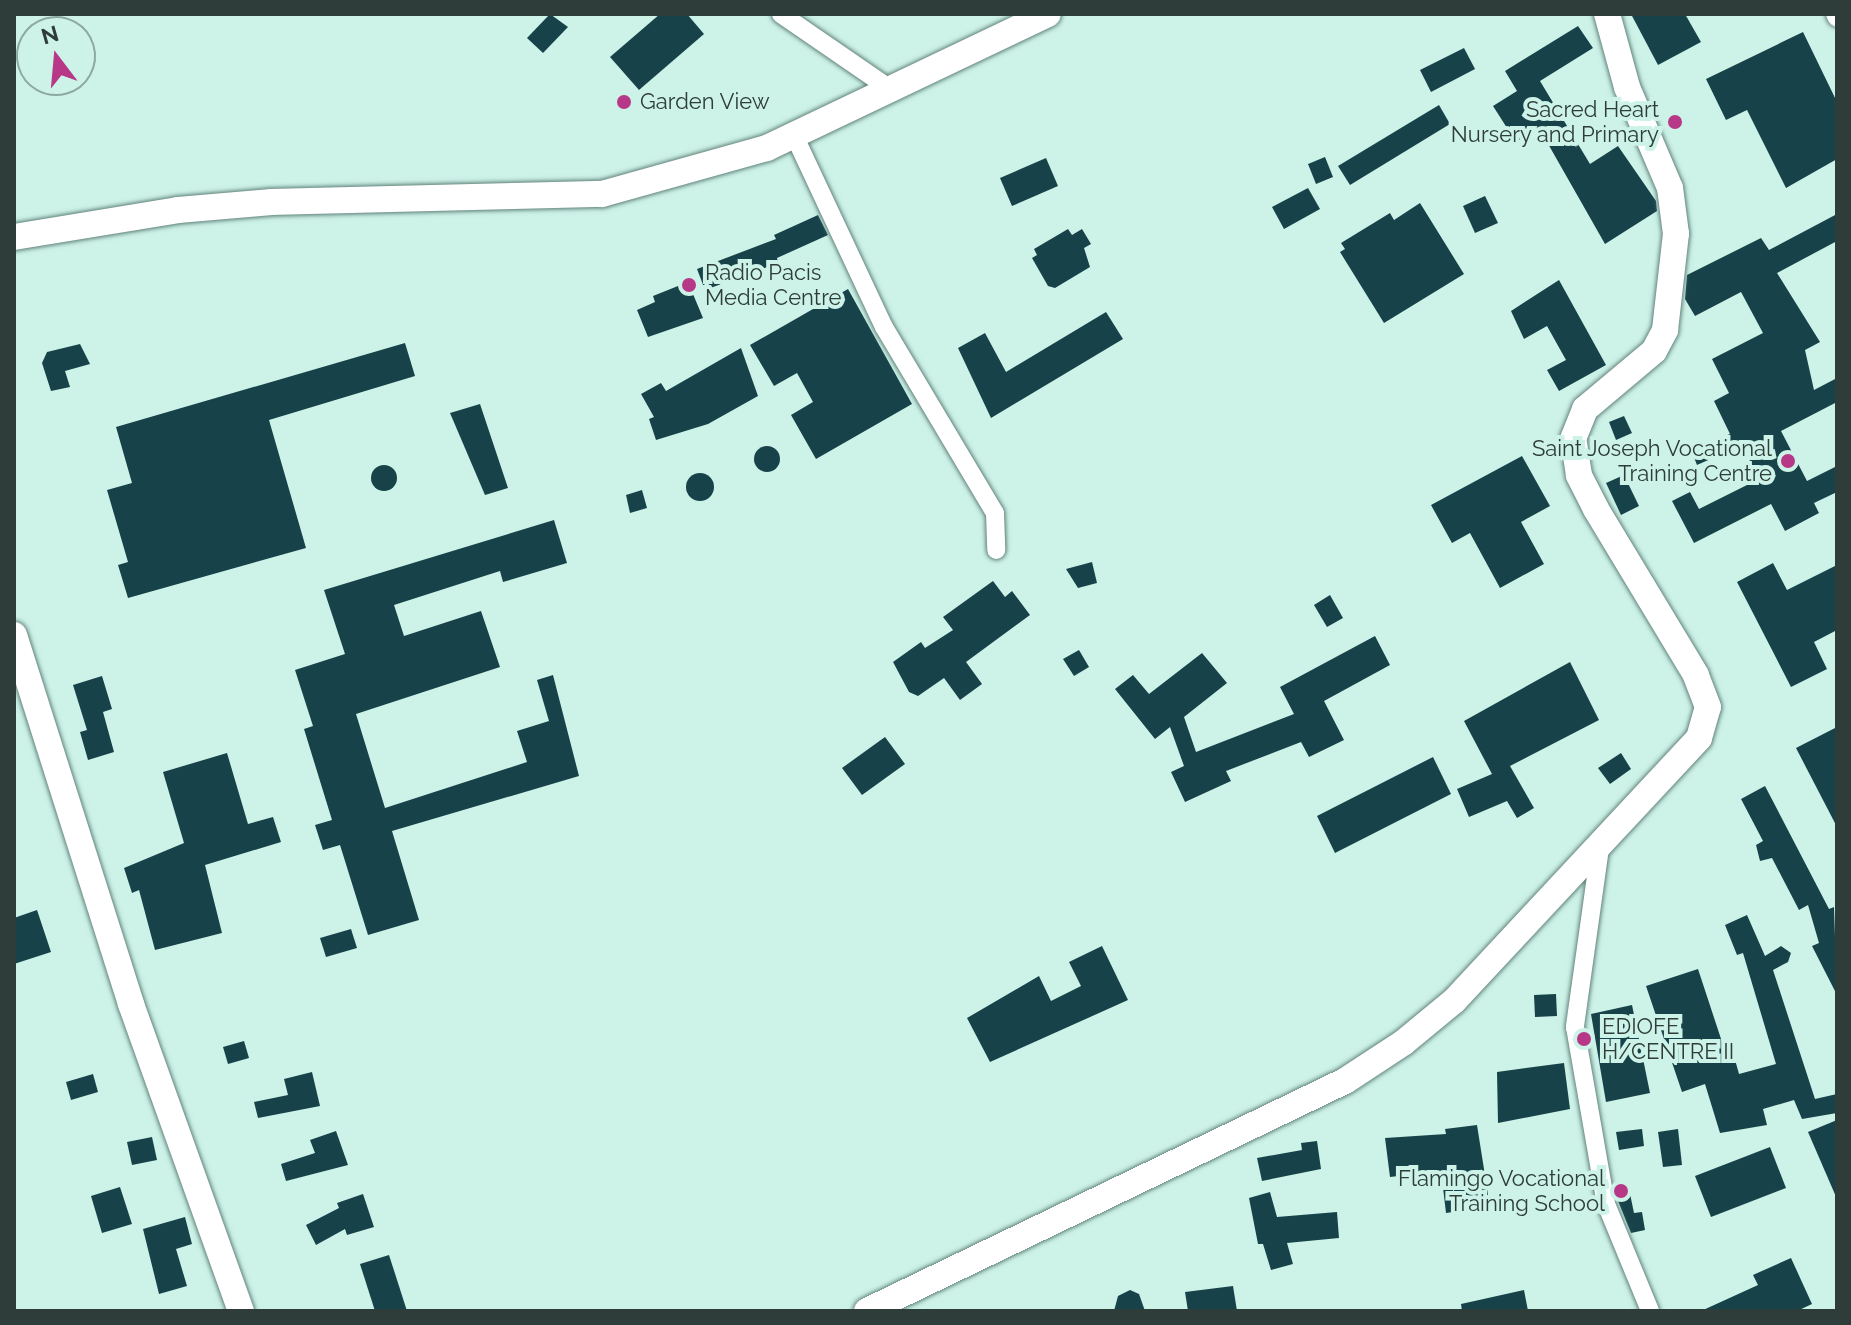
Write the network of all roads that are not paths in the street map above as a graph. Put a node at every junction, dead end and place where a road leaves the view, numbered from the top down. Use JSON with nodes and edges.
{"nodes":[{"id":1,"x":781,"y":14,"type":"edge"},
{"id":2,"x":1048,"y":14,"type":"edge"},
{"id":3,"x":1607,"y":14,"type":"edge"},
{"id":4,"x":890,"y":89,"type":"junction"},
{"id":5,"x":794,"y":135,"type":"junction"},
{"id":6,"x":14,"y":237,"type":"edge"},
{"id":7,"x":996,"y":550,"type":"dead end"},
{"id":8,"x":14,"y":635,"type":"edge"},
{"id":9,"x":1600,"y":848,"type":"junction"},
{"id":10,"x":241,"y":1311,"type":"edge"},
{"id":11,"x":867,"y":1311,"type":"edge"},
{"id":12,"x":1650,"y":1311,"type":"edge"}],
"edges":[{"from":1,"to":4,"type":"street"},
{"from":2,"to":4,"type":"street"},
{"from":3,"to":9,"type":"street"},
{"from":4,"to":5,"type":"street"},
{"from":5,"to":6,"type":"street"},
{"from":5,"to":7,"type":"street"},
{"from":8,"to":10,"type":"street"},
{"from":9,"to":11,"type":"street"},
{"from":9,"to":12,"type":"street"}]}
